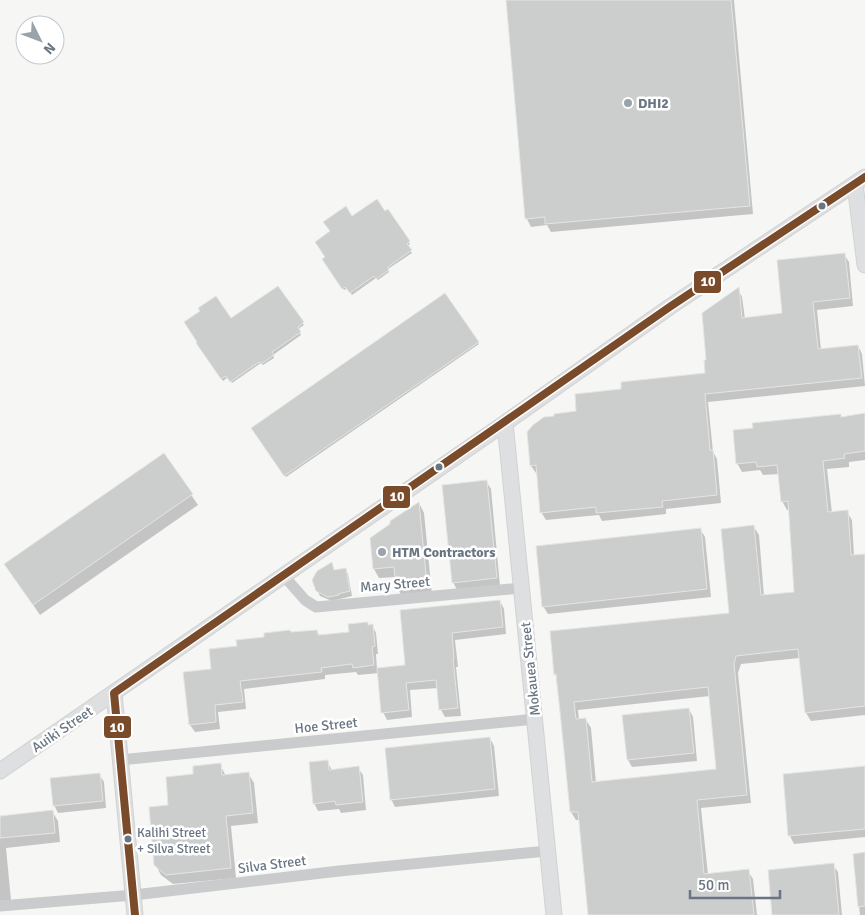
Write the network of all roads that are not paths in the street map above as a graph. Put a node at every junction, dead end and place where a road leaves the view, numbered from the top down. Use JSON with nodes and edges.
{"nodes":[{"id":1,"x":860,"y":181,"type":"edge"},
{"id":2,"x":865,"y":265,"type":"edge"},
{"id":3,"x":505,"y":423,"type":"junction"},
{"id":4,"x":284,"y":576,"type":"junction"},
{"id":5,"x":521,"y":588,"type":"junction"},
{"id":6,"x":114,"y":693,"type":"junction"},
{"id":7,"x":534,"y":719,"type":"junction"},
{"id":8,"x":120,"y":760,"type":"junction"},
{"id":9,"x":0,"y":771,"type":"edge"},
{"id":10,"x":547,"y":851,"type":"junction"},
{"id":11,"x":134,"y":896,"type":"junction"},
{"id":12,"x":0,"y":906,"type":"edge"},
{"id":13,"x":135,"y":915,"type":"edge"},
{"id":14,"x":554,"y":915,"type":"edge"}],
"edges":[{"from":1,"to":2,"type":"street"},
{"from":1,"to":3,"type":"street","name":"Auiki Street"},
{"from":3,"to":4,"type":"street","name":"Auiki Street"},
{"from":3,"to":5,"type":"street","name":"Mokauea Street"},
{"from":4,"to":5,"type":"street","name":"Mary Street"},
{"from":4,"to":6,"type":"street","name":"Auiki Street"},
{"from":5,"to":7,"type":"street","name":"Mokauea Street"},
{"from":6,"to":8,"type":"street"},
{"from":6,"to":9,"type":"street","name":"Auiki Street"},
{"from":7,"to":8,"type":"street","name":"Hoe Street"},
{"from":7,"to":10,"type":"street","name":"Mokauea Street"},
{"from":8,"to":11,"type":"street"},
{"from":10,"to":11,"type":"street","name":"Silva Street"},
{"from":10,"to":14,"type":"street","name":"Mokauea Street"},
{"from":11,"to":12,"type":"street","name":"Silva Street"},
{"from":11,"to":13,"type":"street"}]}
